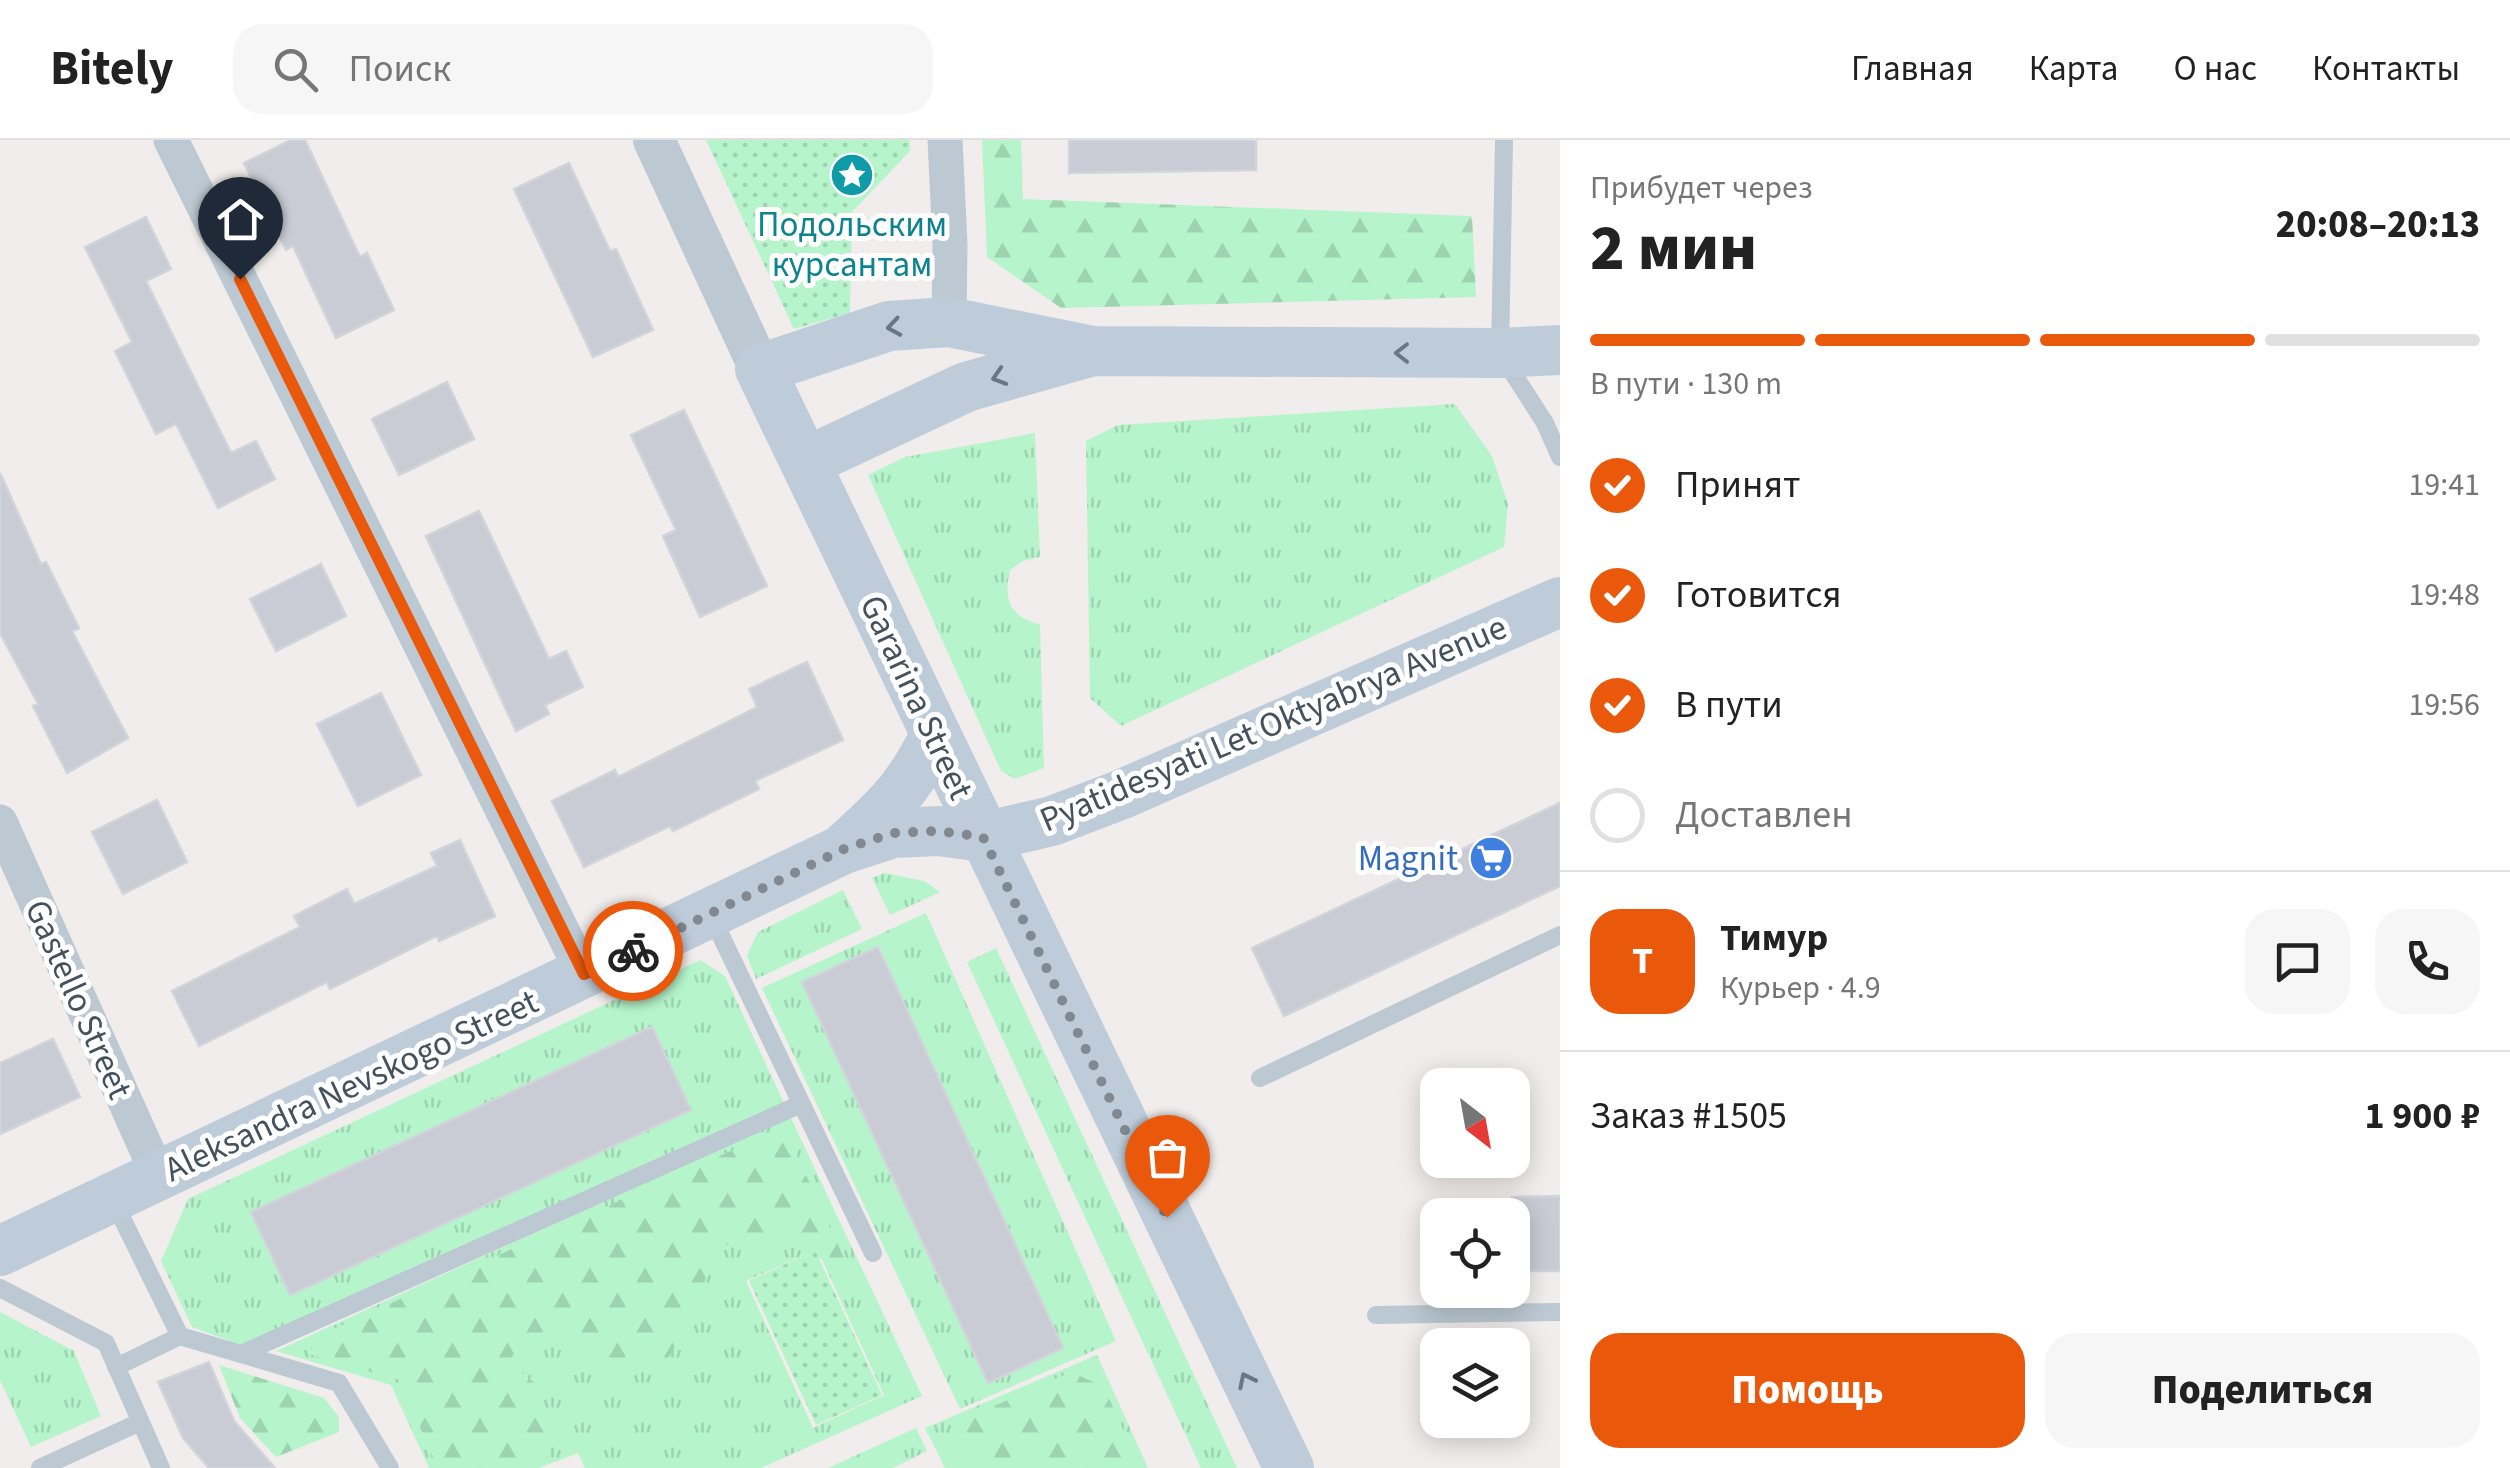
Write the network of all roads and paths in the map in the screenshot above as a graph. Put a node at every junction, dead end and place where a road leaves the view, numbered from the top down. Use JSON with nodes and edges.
{"nodes":[{"id":1,"x":171,"y":140,"type":"edge"},
{"id":2,"x":654,"y":140,"type":"edge"},
{"id":3,"x":945,"y":140,"type":"edge"},
{"id":4,"x":1504,"y":140,"type":"edge"},
{"id":5,"x":949,"y":322,"type":"junction"},
{"id":6,"x":1560,"y":350,"type":"edge"},
{"id":7,"x":1093,"y":351,"type":"junction"},
{"id":8,"x":1500,"y":353,"type":"junction"},
{"id":9,"x":760,"y":369,"type":"junction"},
{"id":10,"x":1560,"y":457,"type":"edge"},
{"id":11,"x":806,"y":462,"type":"junction"},
{"id":12,"x":1560,"y":602,"type":"edge"},
{"id":13,"x":935,"y":735,"type":"junction"},
{"id":14,"x":0,"y":822,"type":"edge"},
{"id":15,"x":983,"y":837,"type":"junction"},
{"id":16,"x":844,"y":849,"type":"junction"},
{"id":17,"x":710,"y":914,"type":"junction"},
{"id":18,"x":1560,"y":935,"type":"edge"},
{"id":19,"x":584,"y":974,"type":"junction"},
{"id":20,"x":1260,"y":1078,"type":"dead end"},
{"id":21,"x":801,"y":1104,"type":"junction"},
{"id":22,"x":159,"y":1176,"type":"junction"},
{"id":23,"x":113,"y":1198,"type":"junction"},
{"id":24,"x":0,"y":1251,"type":"edge"},
{"id":25,"x":873,"y":1253,"type":"dead end"},
{"id":26,"x":0,"y":1288,"type":"edge"},
{"id":27,"x":1560,"y":1312,"type":"edge"},
{"id":28,"x":1376,"y":1315,"type":"dead end"},
{"id":29,"x":180,"y":1336,"type":"junction"},
{"id":30,"x":241,"y":1354,"type":"junction"},
{"id":31,"x":116,"y":1368,"type":"junction"},
{"id":32,"x":140,"y":1422,"type":"junction"},
{"id":33,"x":40,"y":1468,"type":"edge"},
{"id":34,"x":161,"y":1468,"type":"edge"},
{"id":35,"x":390,"y":1468,"type":"edge"},
{"id":36,"x":1289,"y":1468,"type":"edge"}],
"edges":[{"from":1,"to":19,"type":"street"},
{"from":2,"to":9,"type":"street","name":"Gararina Street"},
{"from":3,"to":5,"type":"street"},
{"from":4,"to":8,"type":"lane"},
{"from":5,"to":7,"type":"main road"},
{"from":5,"to":9,"type":"main road","one_way":true},
{"from":6,"to":8,"type":"main road"},
{"from":8,"to":7,"type":"main road","one_way":true},
{"from":7,"to":11,"type":"main road","one_way":true},
{"from":8,"to":10,"type":"lane"},
{"from":9,"to":11,"type":"main road","name":"Gararina Street"},
{"from":11,"to":13,"type":"main road","name":"Gararina Street"},
{"from":12,"to":15,"type":"main road","name":"Pyatidesyati Let Oktyabrya Avenue"},
{"from":13,"to":15,"type":"main road","name":"Gararina Street"},
{"from":13,"to":16,"type":"main road"},
{"from":14,"to":22,"type":"street","name":"Gastello Street"},
{"from":15,"to":16,"type":"main road","name":"Aleksandra Nevskogo Street"},
{"from":36,"to":15,"type":"main road","name":"Gararina Street","one_way":true},
{"from":16,"to":17,"type":"main road","name":"Aleksandra Nevskogo Street"},
{"from":17,"to":19,"type":"main road","name":"Aleksandra Nevskogo Street"},
{"from":17,"to":21,"type":"lane"},
{"from":18,"to":20,"type":"lane"},
{"from":19,"to":22,"type":"main road","name":"Aleksandra Nevskogo Street"},
{"from":21,"to":25,"type":"lane"},
{"from":21,"to":30,"type":"lane"},
{"from":22,"to":23,"type":"main road","name":"Aleksandra Nevskogo Street"},
{"from":23,"to":24,"type":"main road","name":"Aleksandra Nevskogo Street"},
{"from":23,"to":29,"type":"lane"},
{"from":26,"to":31,"type":"lane"},
{"from":27,"to":28,"type":"lane"},
{"from":29,"to":30,"type":"lane"},
{"from":29,"to":31,"type":"lane"},
{"from":30,"to":35,"type":"lane"},
{"from":31,"to":32,"type":"lane"},
{"from":32,"to":33,"type":"lane"},
{"from":32,"to":34,"type":"lane"}]}
